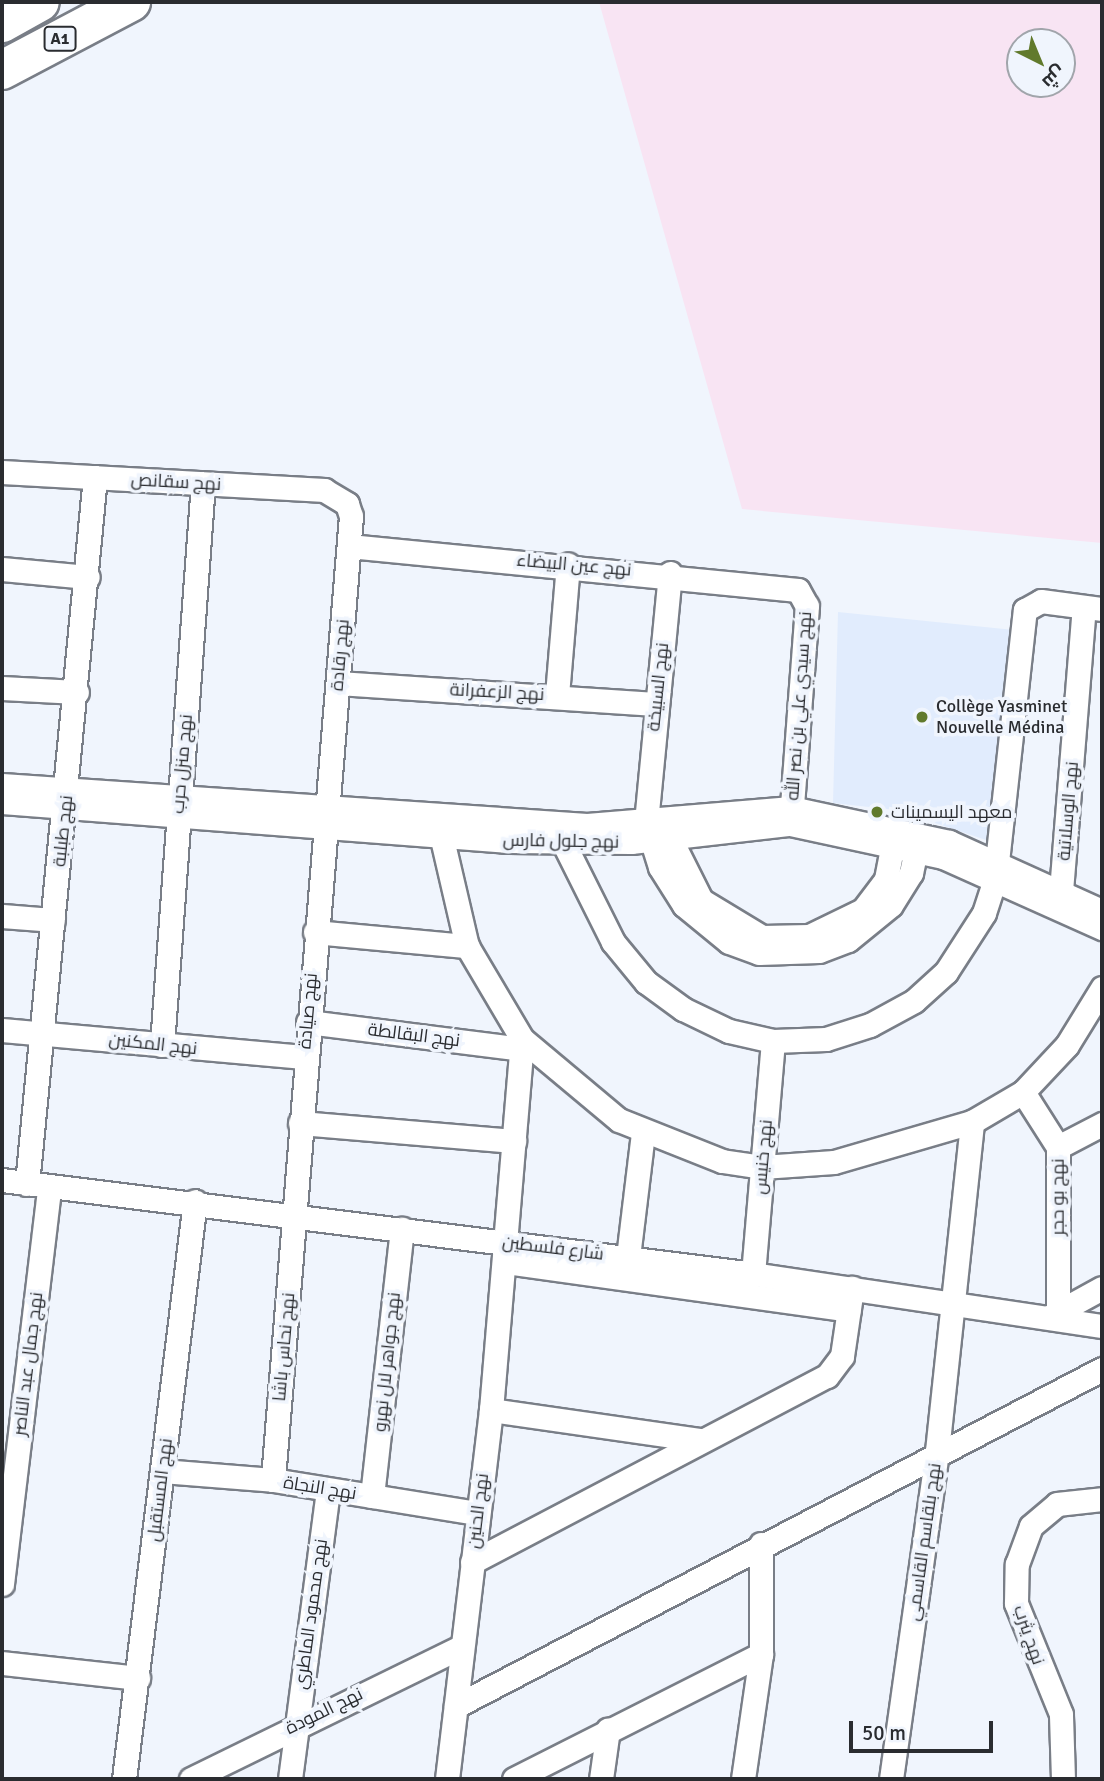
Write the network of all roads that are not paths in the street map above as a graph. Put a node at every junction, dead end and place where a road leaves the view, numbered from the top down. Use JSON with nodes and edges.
{"nodes":[{"id":1,"x":40,"y":2,"type":"edge"},
{"id":2,"x":125,"y":5,"type":"edge"},
{"id":3,"x":2,"y":23,"type":"edge"},
{"id":4,"x":2,"y":70,"type":"edge"},
{"id":5,"x":2,"y":93,"type":"edge"},
{"id":6,"x":2,"y":472,"type":"edge"},
{"id":7,"x":95,"y":477,"type":"junction"},
{"id":8,"x":203,"y":483,"type":"junction"},
{"id":9,"x":347,"y":504,"type":"joint"},
{"id":10,"x":349,"y":546,"type":"junction"},
{"id":11,"x":568,"y":564,"type":"junction"},
{"id":12,"x":2,"y":569,"type":"edge"},
{"id":13,"x":670,"y":573,"type":"junction"},
{"id":14,"x":88,"y":577,"type":"junction"},
{"id":15,"x":798,"y":590,"type":"joint"},
{"id":16,"x":1093,"y":608,"type":"edge"},
{"id":17,"x":338,"y":682,"type":"junction"},
{"id":18,"x":2,"y":688,"type":"edge"},
{"id":19,"x":77,"y":692,"type":"junction"},
{"id":20,"x":556,"y":695,"type":"junction"},
{"id":21,"x":655,"y":704,"type":"junction"},
{"id":22,"x":2,"y":785,"type":"edge"},
{"id":23,"x":67,"y":798,"type":"junction"},
{"id":24,"x":2,"y":802,"type":"edge"},
{"id":25,"x":179,"y":805,"type":"junction"},
{"id":26,"x":791,"y":816,"type":"junction"},
{"id":27,"x":324,"y":817,"type":"junction"},
{"id":28,"x":655,"y":824,"type":"junction"},
{"id":29,"x":439,"y":827,"type":"junction"},
{"id":30,"x":558,"y":833,"type":"junction"},
{"id":31,"x":893,"y":842,"type":"junction"},
{"id":32,"x":916,"y":849,"type":"junction"},
{"id":33,"x":996,"y":871,"type":"junction"},
{"id":34,"x":1061,"y":891,"type":"junction"},
{"id":35,"x":1102,"y":911,"type":"edge"},
{"id":36,"x":2,"y":916,"type":"edge"},
{"id":37,"x":53,"y":920,"type":"junction"},
{"id":38,"x":1102,"y":928,"type":"edge"},
{"id":39,"x":315,"y":932,"type":"junction"},
{"id":40,"x":467,"y":946,"type":"junction"},
{"id":41,"x":1102,"y":988,"type":"edge"},
{"id":42,"x":308,"y":1022,"type":"junction"},
{"id":43,"x":2,"y":1030,"type":"edge"},
{"id":44,"x":41,"y":1032,"type":"junction"},
{"id":45,"x":773,"y":1041,"type":"junction"},
{"id":46,"x":522,"y":1044,"type":"junction"},
{"id":47,"x":162,"y":1045,"type":"junction"},
{"id":48,"x":304,"y":1057,"type":"junction"},
{"id":49,"x":1023,"y":1092,"type":"junction"},
{"id":50,"x":972,"y":1122,"type":"junction"},
{"id":51,"x":300,"y":1123,"type":"junction"},
{"id":52,"x":1102,"y":1124,"type":"edge"},
{"id":53,"x":643,"y":1133,"type":"junction"},
{"id":54,"x":514,"y":1141,"type":"junction"},
{"id":55,"x":1058,"y":1147,"type":"junction"},
{"id":56,"x":762,"y":1167,"type":"junction"},
{"id":57,"x":2,"y":1180,"type":"edge"},
{"id":58,"x":38,"y":1185,"type":"junction"},
{"id":59,"x":195,"y":1201,"type":"junction"},
{"id":60,"x":296,"y":1214,"type":"junction"},
{"id":61,"x":402,"y":1228,"type":"junction"},
{"id":62,"x":506,"y":1252,"type":"junction"},
{"id":63,"x":628,"y":1257,"type":"junction"},
{"id":64,"x":753,"y":1274,"type":"junction"},
{"id":65,"x":1102,"y":1287,"type":"edge"},
{"id":66,"x":850,"y":1299,"type":"junction"},
{"id":67,"x":955,"y":1303,"type":"junction"},
{"id":68,"x":1054,"y":1315,"type":"junction"},
{"id":69,"x":1102,"y":1326,"type":"edge"},
{"id":70,"x":1102,"y":1369,"type":"edge"},
{"id":71,"x":491,"y":1410,"type":"junction"},
{"id":72,"x":700,"y":1440,"type":"junction"},
{"id":73,"x":937,"y":1451,"type":"junction"},
{"id":74,"x":162,"y":1471,"type":"junction"},
{"id":75,"x":273,"y":1480,"type":"junction"},
{"id":76,"x":328,"y":1491,"type":"junction"},
{"id":77,"x":372,"y":1496,"type":"junction"},
{"id":78,"x":1102,"y":1499,"type":"edge"},
{"id":79,"x":477,"y":1513,"type":"junction"},
{"id":80,"x":761,"y":1544,"type":"junction"},
{"id":81,"x":472,"y":1562,"type":"junction"},
{"id":82,"x":2,"y":1584,"type":"edge"},
{"id":83,"x":460,"y":1647,"type":"junction"},
{"id":84,"x":761,"y":1654,"type":"junction"},
{"id":85,"x":2,"y":1663,"type":"edge"},
{"id":86,"x":138,"y":1678,"type":"junction"},
{"id":87,"x":456,"y":1706,"type":"junction"},
{"id":88,"x":296,"y":1724,"type":"junction"},
{"id":89,"x":608,"y":1729,"type":"junction"},
{"id":90,"x":124,"y":1779,"type":"edge"},
{"id":91,"x":191,"y":1779,"type":"edge"},
{"id":92,"x":290,"y":1779,"type":"edge"},
{"id":93,"x":447,"y":1779,"type":"edge"},
{"id":94,"x":514,"y":1779,"type":"edge"},
{"id":95,"x":601,"y":1779,"type":"edge"},
{"id":96,"x":743,"y":1779,"type":"edge"},
{"id":97,"x":891,"y":1779,"type":"edge"},
{"id":98,"x":1063,"y":1779,"type":"edge"}],
"edges":[{"from":1,"to":3,"type":"highway","number":"A1"},
{"from":2,"to":4,"type":"highway","number":"A1"},
{"from":2,"to":5,"type":"highway"},
{"from":6,"to":7,"type":"street","name":"نهج سقانص"},
{"from":7,"to":8,"type":"street","name":"نهج سقانص"},
{"from":7,"to":14,"type":"street","name":"نهج طبلبة"},
{"from":8,"to":9,"type":"street","name":"نهج سقانص"},
{"from":8,"to":25,"type":"street","name":"نهج منزل حرب"},
{"from":9,"to":10,"type":"street","name":"نهج رقادة"},
{"from":10,"to":11,"type":"street","name":"نهج عين البيضاء"},
{"from":10,"to":17,"type":"street","name":"نهج رقادة"},
{"from":11,"to":13,"type":"street","name":"نهج عين البيضاء"},
{"from":11,"to":20,"type":"street"},
{"from":12,"to":14,"type":"street"},
{"from":13,"to":15,"type":"street","name":"نهج عين البيضاء"},
{"from":13,"to":21,"type":"street","name":"نهج السبيخة"},
{"from":14,"to":19,"type":"street","name":"نهج طبلبة"},
{"from":15,"to":26,"type":"street","name":"نهج سيدي علي بن نصر الله"},
{"from":16,"to":33,"type":"street"},
{"from":16,"to":34,"type":"street","name":"نهج الوسلاتية"},
{"from":17,"to":20,"type":"street","name":"نهج الزعفرانة"},
{"from":17,"to":27,"type":"street","name":"نهج رقادة"},
{"from":18,"to":19,"type":"street"},
{"from":19,"to":23,"type":"street","name":"نهج طبلبة"},
{"from":20,"to":21,"type":"street","name":"نهج الزعفرانة"},
{"from":21,"to":28,"type":"street","name":"نهج السبيخة"},
{"from":22,"to":23,"type":"street","name":"نهج جلول فارس"},
{"from":23,"to":24,"type":"street","name":"نهج جلول فارس"},
{"from":23,"to":25,"type":"street","name":"نهج جلول فارس"},
{"from":23,"to":37,"type":"street","name":"نهج طبلبة"},
{"from":25,"to":27,"type":"street","name":"نهج جلول فارس"},
{"from":25,"to":47,"type":"street","name":"نهج منزل حرب"},
{"from":26,"to":28,"type":"street","name":"نهج جلول فارس"},
{"from":26,"to":31,"type":"street","name":"نهج جلول فارس"},
{"from":26,"to":33,"type":"street","name":"نهج جلول فارس"},
{"from":27,"to":29,"type":"street","name":"نهج جلول فارس"},
{"from":27,"to":39,"type":"street","name":"نهج صيادة"},
{"from":28,"to":30,"type":"street","name":"نهج جلول فارس"},
{"from":28,"to":31,"type":"street"},
{"from":28,"to":32,"type":"street"},
{"from":29,"to":30,"type":"street","name":"نهج جلول فارس"},
{"from":29,"to":40,"type":"street"},
{"from":30,"to":45,"type":"street"},
{"from":31,"to":32,"type":"street","name":"نهج جلول فارس"},
{"from":32,"to":33,"type":"street","name":"نهج جلول فارس"},
{"from":33,"to":34,"type":"street","name":"نهج جلول فارس"},
{"from":33,"to":38,"type":"street","name":"نهج جلول فارس"},
{"from":33,"to":45,"type":"street"},
{"from":34,"to":35,"type":"street","name":"نهج جلول فارس"},
{"from":36,"to":37,"type":"street"},
{"from":37,"to":44,"type":"street","name":"نهج طبلبة"},
{"from":39,"to":40,"type":"street"},
{"from":39,"to":42,"type":"street","name":"نهج صيادة"},
{"from":40,"to":46,"type":"street"},
{"from":41,"to":49,"type":"street"},
{"from":42,"to":46,"type":"street","name":"نهج البقالطة"},
{"from":42,"to":48,"type":"street","name":"نهج صيادة"},
{"from":43,"to":44,"type":"street","name":"نهج المكنين"},
{"from":44,"to":47,"type":"street","name":"نهج المكنين"},
{"from":44,"to":58,"type":"street","name":"نهج طبلبة"},
{"from":45,"to":56,"type":"street","name":"نهج خنيس"},
{"from":46,"to":53,"type":"street"},
{"from":46,"to":54,"type":"street","name":"نهج الحنين"},
{"from":47,"to":48,"type":"street","name":"نهج المكنين"},
{"from":48,"to":51,"type":"street","name":"نهج صيادة"},
{"from":49,"to":50,"type":"street"},
{"from":49,"to":55,"type":"street","name":"نهج بو حجر"},
{"from":50,"to":56,"type":"street"},
{"from":50,"to":67,"type":"street","name":"نهج بلقاسم القاسمي"},
{"from":51,"to":54,"type":"street"},
{"from":51,"to":60,"type":"street","name":"نهج صيادة"},
{"from":52,"to":55,"type":"street"},
{"from":53,"to":56,"type":"street"},
{"from":53,"to":63,"type":"street"},
{"from":54,"to":62,"type":"street","name":"نهج الحنين"},
{"from":55,"to":68,"type":"street","name":"نهج بو حجر"},
{"from":56,"to":64,"type":"street","name":"نهج خنيس"},
{"from":57,"to":58,"type":"street","name":"شارع فلسطين"},
{"from":58,"to":59,"type":"street","name":"شارع فلسطين"},
{"from":58,"to":82,"type":"street","name":"نهج جمال عبد الناصر"},
{"from":59,"to":60,"type":"street","name":"شارع فلسطين"},
{"from":59,"to":74,"type":"street","name":"نهج المستقبل"},
{"from":60,"to":61,"type":"street","name":"شارع فلسطين"},
{"from":60,"to":75,"type":"street","name":"نهج نحاس باشا"},
{"from":61,"to":62,"type":"street","name":"شارع فلسطين"},
{"from":61,"to":77,"type":"street","name":"نهج جواهر لال نهرو"},
{"from":62,"to":63,"type":"street","name":"شارع فلسطين"},
{"from":62,"to":66,"type":"street"},
{"from":62,"to":71,"type":"street","name":"نهج الحنين"},
{"from":63,"to":64,"type":"street","name":"شارع فلسطين"},
{"from":64,"to":66,"type":"street","name":"شارع فلسطين"},
{"from":65,"to":68,"type":"street"},
{"from":66,"to":67,"type":"street","name":"شارع فلسطين"},
{"from":66,"to":72,"type":"street"},
{"from":67,"to":68,"type":"street","name":"شارع فلسطين"},
{"from":67,"to":73,"type":"street","name":"نهج بلقاسم القاسمي"},
{"from":68,"to":69,"type":"street","name":"شارع فلسطين"},
{"from":70,"to":73,"type":"street"},
{"from":71,"to":72,"type":"street"},
{"from":71,"to":79,"type":"street","name":"نهج الحنين"},
{"from":72,"to":81,"type":"street"},
{"from":73,"to":80,"type":"street"},
{"from":73,"to":97,"type":"street","name":"نهج بلقاسم القاسمي"},
{"from":74,"to":75,"type":"street","name":"نهج النجاة"},
{"from":74,"to":86,"type":"street","name":"نهج المستقبل"},
{"from":75,"to":76,"type":"street","name":"نهج النجاة"},
{"from":76,"to":77,"type":"street","name":"نهج النجاة"},
{"from":76,"to":88,"type":"street","name":"نهج محمود الماطري"},
{"from":77,"to":79,"type":"street","name":"نهج النجاة"},
{"from":78,"to":98,"type":"street","name":"نهج يثرب"},
{"from":79,"to":81,"type":"street","name":"نهج الحنين"},
{"from":80,"to":84,"type":"street"},
{"from":80,"to":87,"type":"street"},
{"from":81,"to":83,"type":"street","name":"نهج الحنين"},
{"from":83,"to":87,"type":"street","name":"نهج الحنين"},
{"from":83,"to":88,"type":"street","name":"نهج المودة"},
{"from":84,"to":89,"type":"street"},
{"from":84,"to":96,"type":"street"},
{"from":85,"to":86,"type":"street"},
{"from":86,"to":90,"type":"street","name":"نهج المستقبل"},
{"from":87,"to":93,"type":"street","name":"نهج الحنين"},
{"from":88,"to":91,"type":"street","name":"نهج المودة"},
{"from":88,"to":92,"type":"street","name":"نهج محمود الماطري"},
{"from":89,"to":94,"type":"street"},
{"from":89,"to":95,"type":"street"}]}
